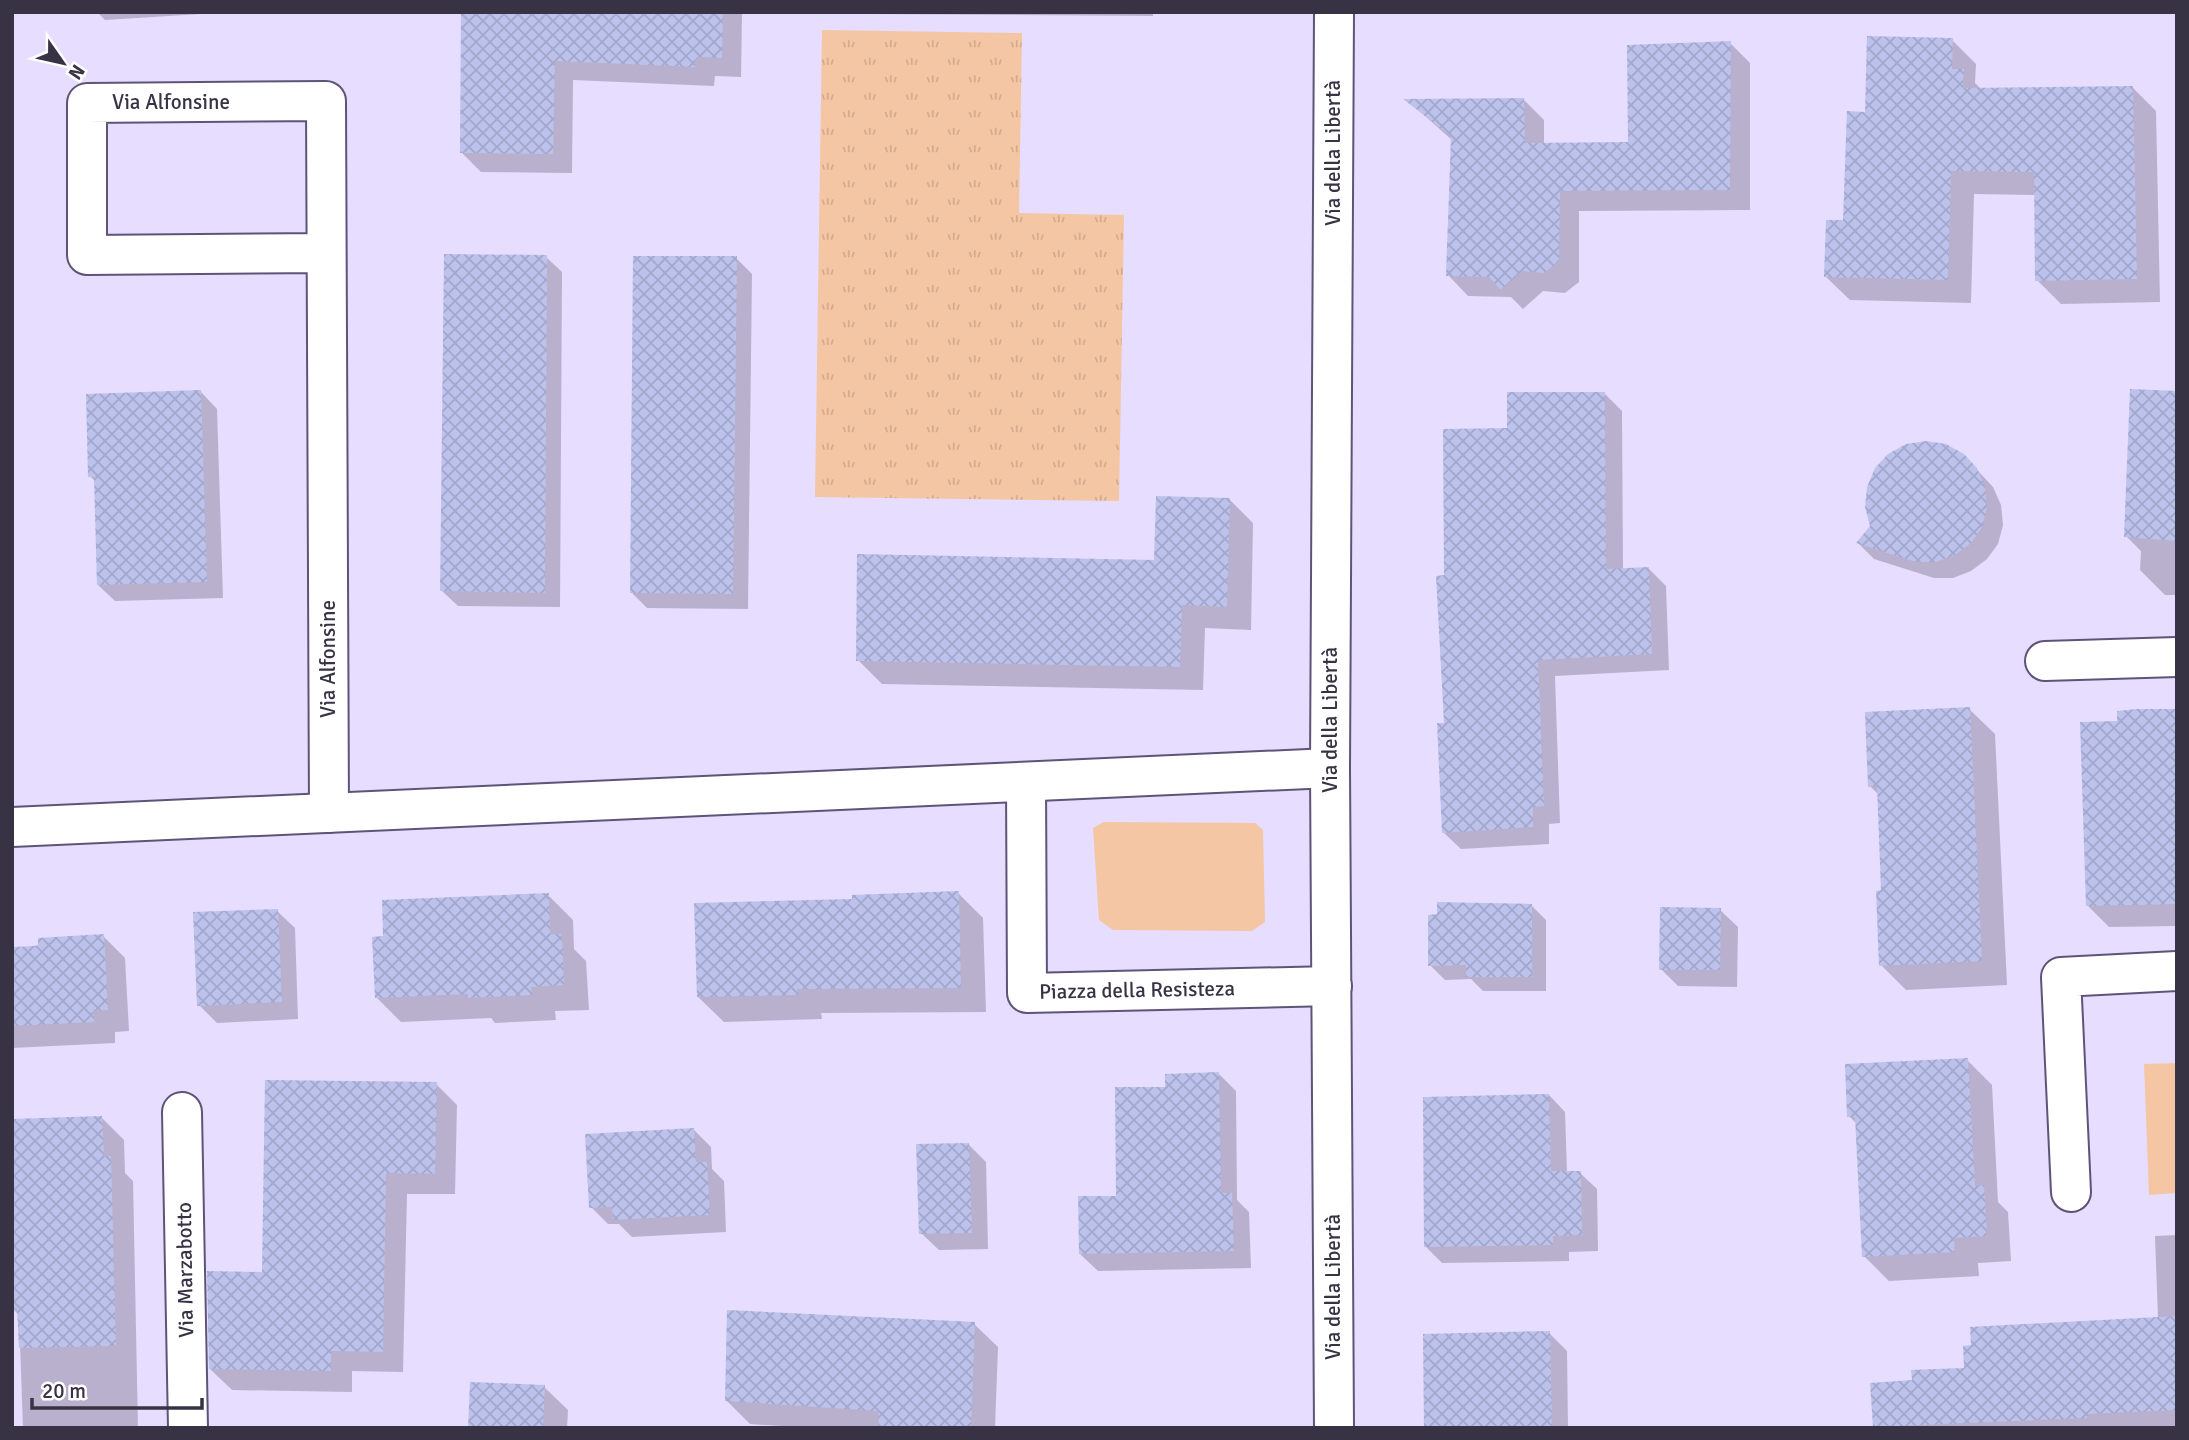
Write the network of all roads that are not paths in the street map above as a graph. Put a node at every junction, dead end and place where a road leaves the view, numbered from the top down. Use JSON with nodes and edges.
{"nodes":[{"id":1,"x":1334,"y":12,"type":"edge"},
{"id":2,"x":326,"y":253,"type":"junction"},
{"id":3,"x":2177,"y":657,"type":"edge"},
{"id":4,"x":2045,"y":661,"type":"dead end"},
{"id":5,"x":1330,"y":768,"type":"junction"},
{"id":6,"x":1026,"y":782,"type":"junction"},
{"id":7,"x":329,"y":813,"type":"junction"},
{"id":8,"x":12,"y":827,"type":"edge"},
{"id":9,"x":2177,"y":971,"type":"edge"},
{"id":10,"x":1332,"y":986,"type":"junction"},
{"id":11,"x":182,"y":1112,"type":"dead end"},
{"id":12,"x":2071,"y":1192,"type":"dead end"},
{"id":13,"x":188,"y":1428,"type":"edge"},
{"id":14,"x":1334,"y":1428,"type":"edge"}],
"edges":[{"from":1,"to":5,"type":"street","name":"Via della Libertà"},
{"from":2,"to":2,"type":"street","name":"Via Alfonsine"},
{"from":2,"to":7,"type":"street","name":"Via Alfonsine"},
{"from":3,"to":4,"type":"street"},
{"from":5,"to":6,"type":"street"},
{"from":5,"to":10,"type":"street","name":"Via della Libertà"},
{"from":6,"to":7,"type":"street"},
{"from":6,"to":10,"type":"street","name":"Piazza della Resisteza"},
{"from":7,"to":8,"type":"street"},
{"from":9,"to":12,"type":"street"},
{"from":10,"to":14,"type":"street","name":"Via della Libertà"},
{"from":11,"to":13,"type":"street","name":"Via Marzabotto"}]}
